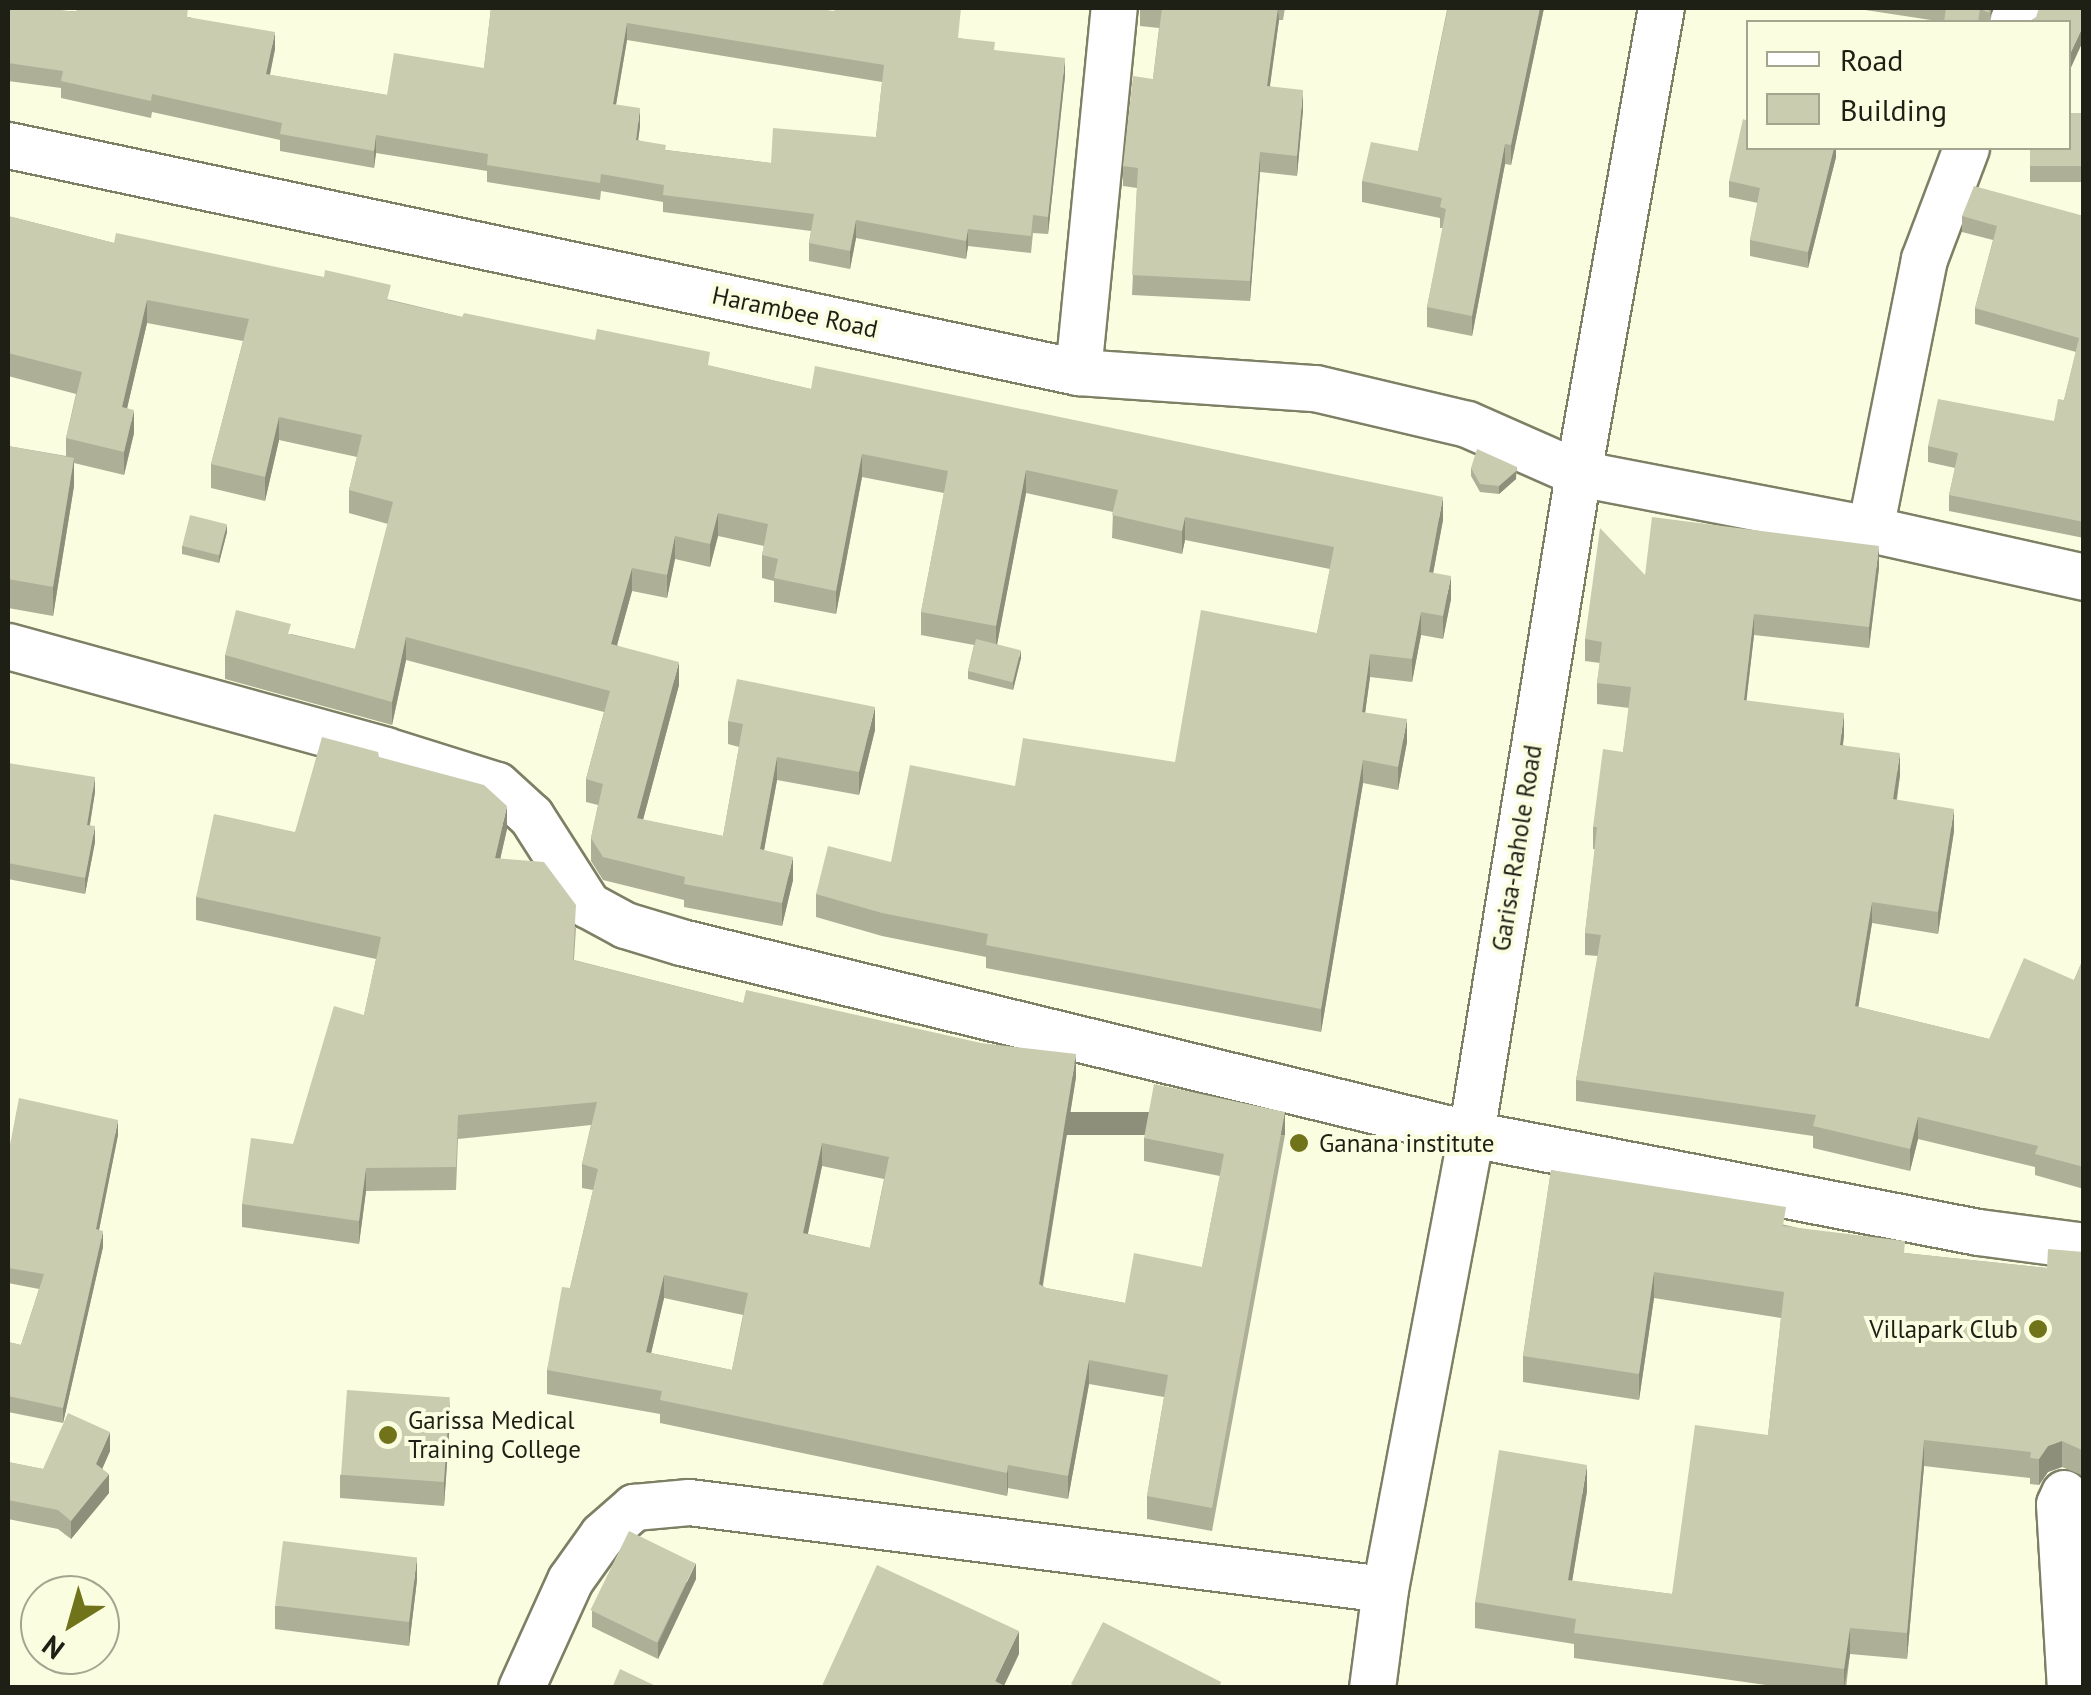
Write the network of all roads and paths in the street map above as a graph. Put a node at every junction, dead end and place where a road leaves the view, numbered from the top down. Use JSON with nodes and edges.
{"nodes":[{"id":1,"x":1114,"y":8,"type":"edge"},
{"id":2,"x":1661,"y":8,"type":"edge"},
{"id":3,"x":8,"y":145,"type":"edge"},
{"id":4,"x":1965,"y":150,"type":"edge"},
{"id":5,"x":1078,"y":372,"type":"junction"},
{"id":6,"x":1578,"y":473,"type":"junction"},
{"id":7,"x":1870,"y":528,"type":"junction"},
{"id":8,"x":2084,"y":577,"type":"edge"},
{"id":9,"x":8,"y":646,"type":"edge"},
{"id":10,"x":1471,"y":1134,"type":"junction"},
{"id":11,"x":2084,"y":1246,"type":"edge"},
{"id":12,"x":2064,"y":1492,"type":"dead end"},
{"id":13,"x":1385,"y":1589,"type":"junction"},
{"id":14,"x":521,"y":1688,"type":"edge"},
{"id":15,"x":1372,"y":1688,"type":"edge"},
{"id":16,"x":2070,"y":1688,"type":"edge"}],
"edges":[{"from":1,"to":5,"type":"street"},
{"from":2,"to":6,"type":"street","name":"Garisa-Rahole Road"},
{"from":3,"to":5,"type":"street","name":"Harambee Road"},
{"from":4,"to":7,"type":"street"},
{"from":5,"to":6,"type":"street","name":"Harambee Road"},
{"from":6,"to":7,"type":"street","name":"Harambee Road"},
{"from":6,"to":10,"type":"street","name":"Garisa-Rahole Road"},
{"from":7,"to":8,"type":"street","name":"Harambee Road"},
{"from":9,"to":10,"type":"street"},
{"from":10,"to":11,"type":"street"},
{"from":10,"to":13,"type":"street","name":"Garisa-Rahole Road"},
{"from":12,"to":16,"type":"street"},
{"from":13,"to":14,"type":"street"},
{"from":13,"to":15,"type":"street","name":"Garisa-Rahole Road"}]}
